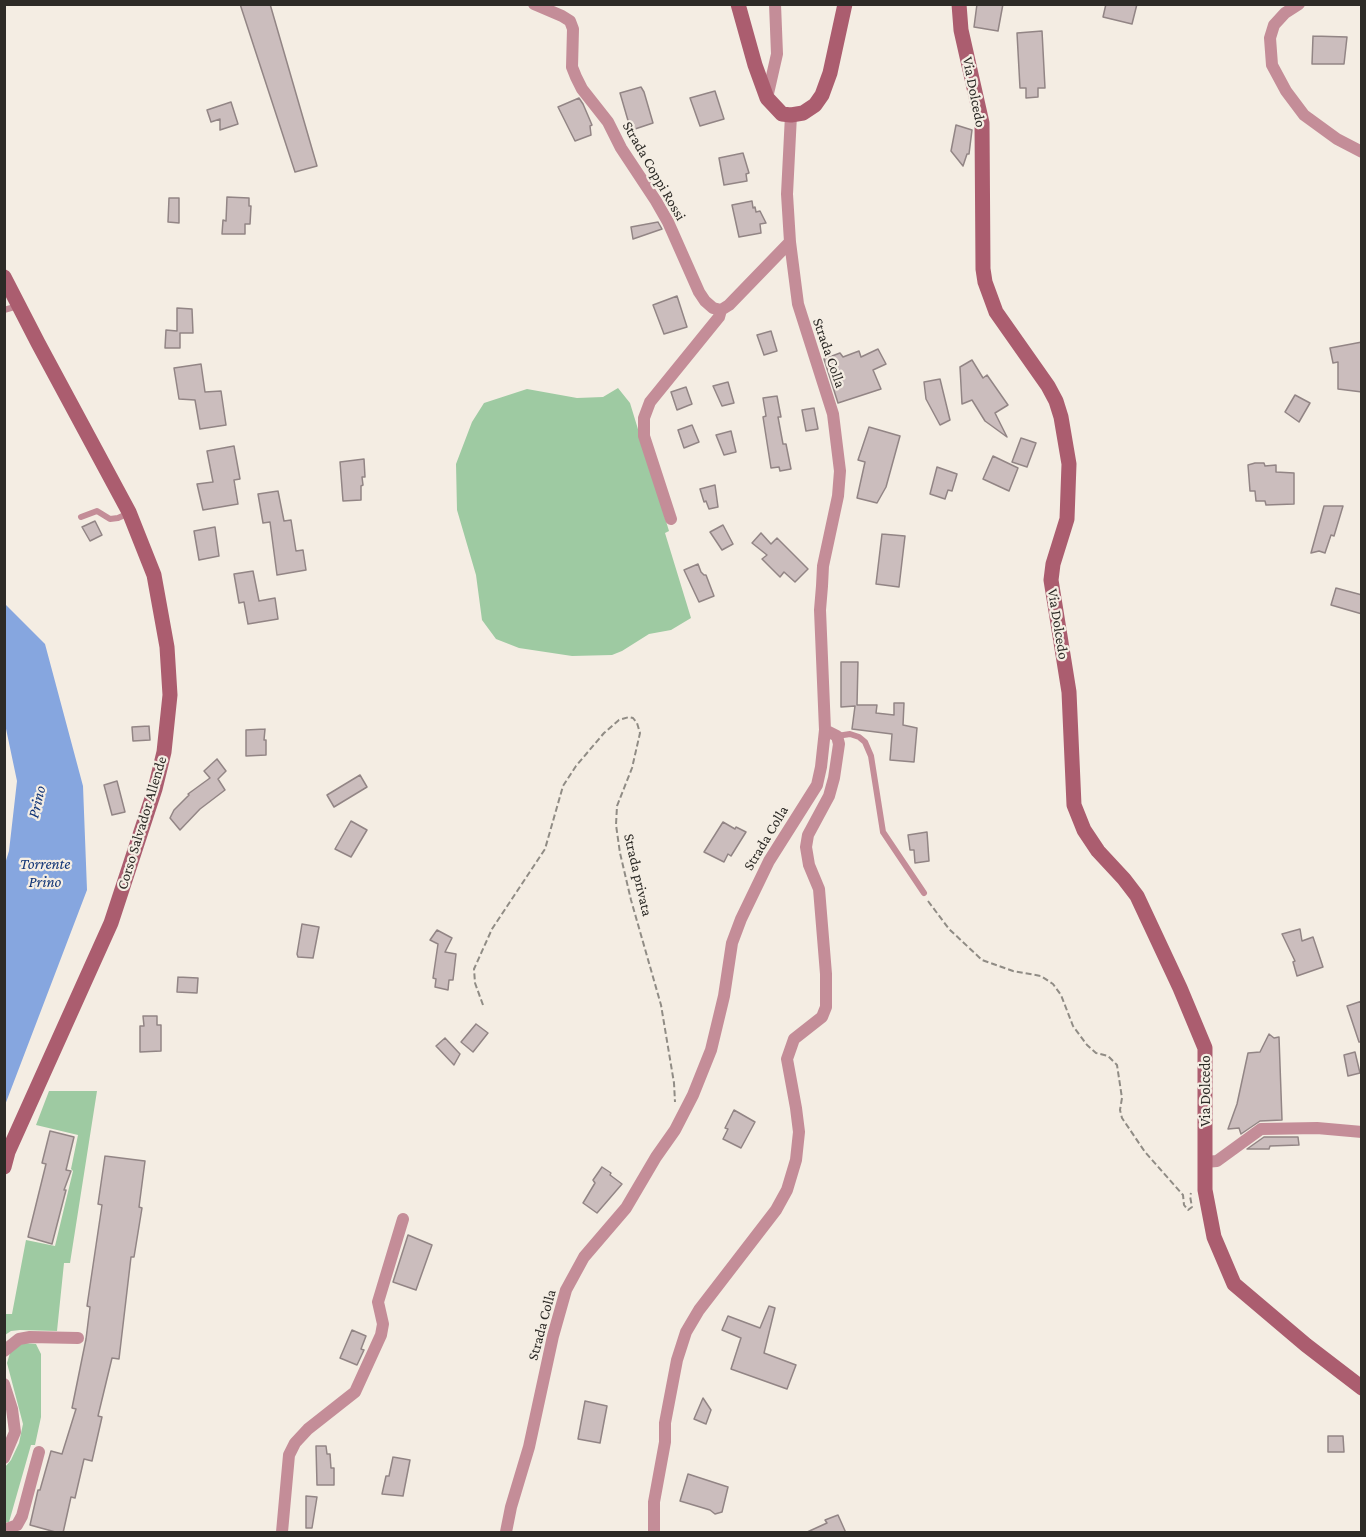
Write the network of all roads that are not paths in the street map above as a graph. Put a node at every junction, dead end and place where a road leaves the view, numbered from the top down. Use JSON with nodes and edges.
{"nodes":[{"id":1,"x":534,"y":4,"type":"edge"},
{"id":2,"x":738,"y":4,"type":"edge"},
{"id":3,"x":775,"y":4,"type":"edge"},
{"id":4,"x":845,"y":4,"type":"edge"},
{"id":5,"x":959,"y":4,"type":"edge"},
{"id":6,"x":1299,"y":4,"type":"edge"},
{"id":7,"x":767,"y":98,"type":"junction"},
{"id":8,"x":791,"y":115,"type":"junction"},
{"id":9,"x":1362,"y":152,"type":"edge"},
{"id":10,"x":790,"y":242,"type":"junction"},
{"id":11,"x":4,"y":277,"type":"edge"},
{"id":12,"x":12,"y":308,"type":"edge"},
{"id":13,"x":721,"y":309,"type":"junction"},
{"id":14,"x":129,"y":512,"type":"junction"},
{"id":15,"x":81,"y":517,"type":"dead end"},
{"id":16,"x":670,"y":519,"type":"dead end"},
{"id":17,"x":825,"y":730,"type":"junction"},
{"id":18,"x":837,"y":736,"type":"junction"},
{"id":19,"x":924,"y":893,"type":"road end"},
{"id":20,"x":1362,"y":1132,"type":"edge"},
{"id":21,"x":1205,"y":1162,"type":"junction"},
{"id":22,"x":4,"y":1167,"type":"edge"},
{"id":23,"x":403,"y":1219,"type":"dead end"},
{"id":24,"x":78,"y":1338,"type":"dead end"},
{"id":25,"x":4,"y":1351,"type":"edge"},
{"id":26,"x":4,"y":1384,"type":"edge"},
{"id":27,"x":1362,"y":1388,"type":"edge"},
{"id":28,"x":10,"y":1431,"type":"edge"},
{"id":29,"x":39,"y":1452,"type":"dead end"},
{"id":30,"x":4,"y":1458,"type":"edge"},
{"id":31,"x":4,"y":1530,"type":"edge"},
{"id":32,"x":282,"y":1533,"type":"edge"},
{"id":33,"x":506,"y":1533,"type":"edge"},
{"id":34,"x":654,"y":1533,"type":"edge"}],
"edges":[{"from":1,"to":13,"type":"street","name":"Strada Coppi Rossi"},
{"from":2,"to":7,"type":"main road"},
{"from":3,"to":7,"type":"street"},
{"from":4,"to":8,"type":"main road"},
{"from":5,"to":21,"type":"main road","name":"Via Dolcedo"},
{"from":6,"to":9,"type":"street"},
{"from":7,"to":8,"type":"main road"},
{"from":8,"to":10,"type":"street","name":"Strada Colla"},
{"from":10,"to":13,"type":"street"},
{"from":10,"to":17,"type":"street","name":"Strada Colla"},
{"from":11,"to":12,"type":"main road","name":"Corso Salvador Allende"},
{"from":12,"to":14,"type":"main road","name":"Corso Salvador Allende"},
{"from":13,"to":16,"type":"street"},
{"from":14,"to":15,"type":"lane"},
{"from":14,"to":22,"type":"main road","name":"Corso Salvador Allende"},
{"from":17,"to":18,"type":"street"},
{"from":17,"to":33,"type":"street","name":"Strada Colla"},
{"from":18,"to":19,"type":"lane"},
{"from":18,"to":34,"type":"street"},
{"from":20,"to":21,"type":"street"},
{"from":21,"to":27,"type":"main road","name":"Via Dolcedo"},
{"from":23,"to":32,"type":"street"},
{"from":24,"to":25,"type":"street"},
{"from":26,"to":28,"type":"street"},
{"from":28,"to":30,"type":"street"},
{"from":29,"to":31,"type":"street"}]}
